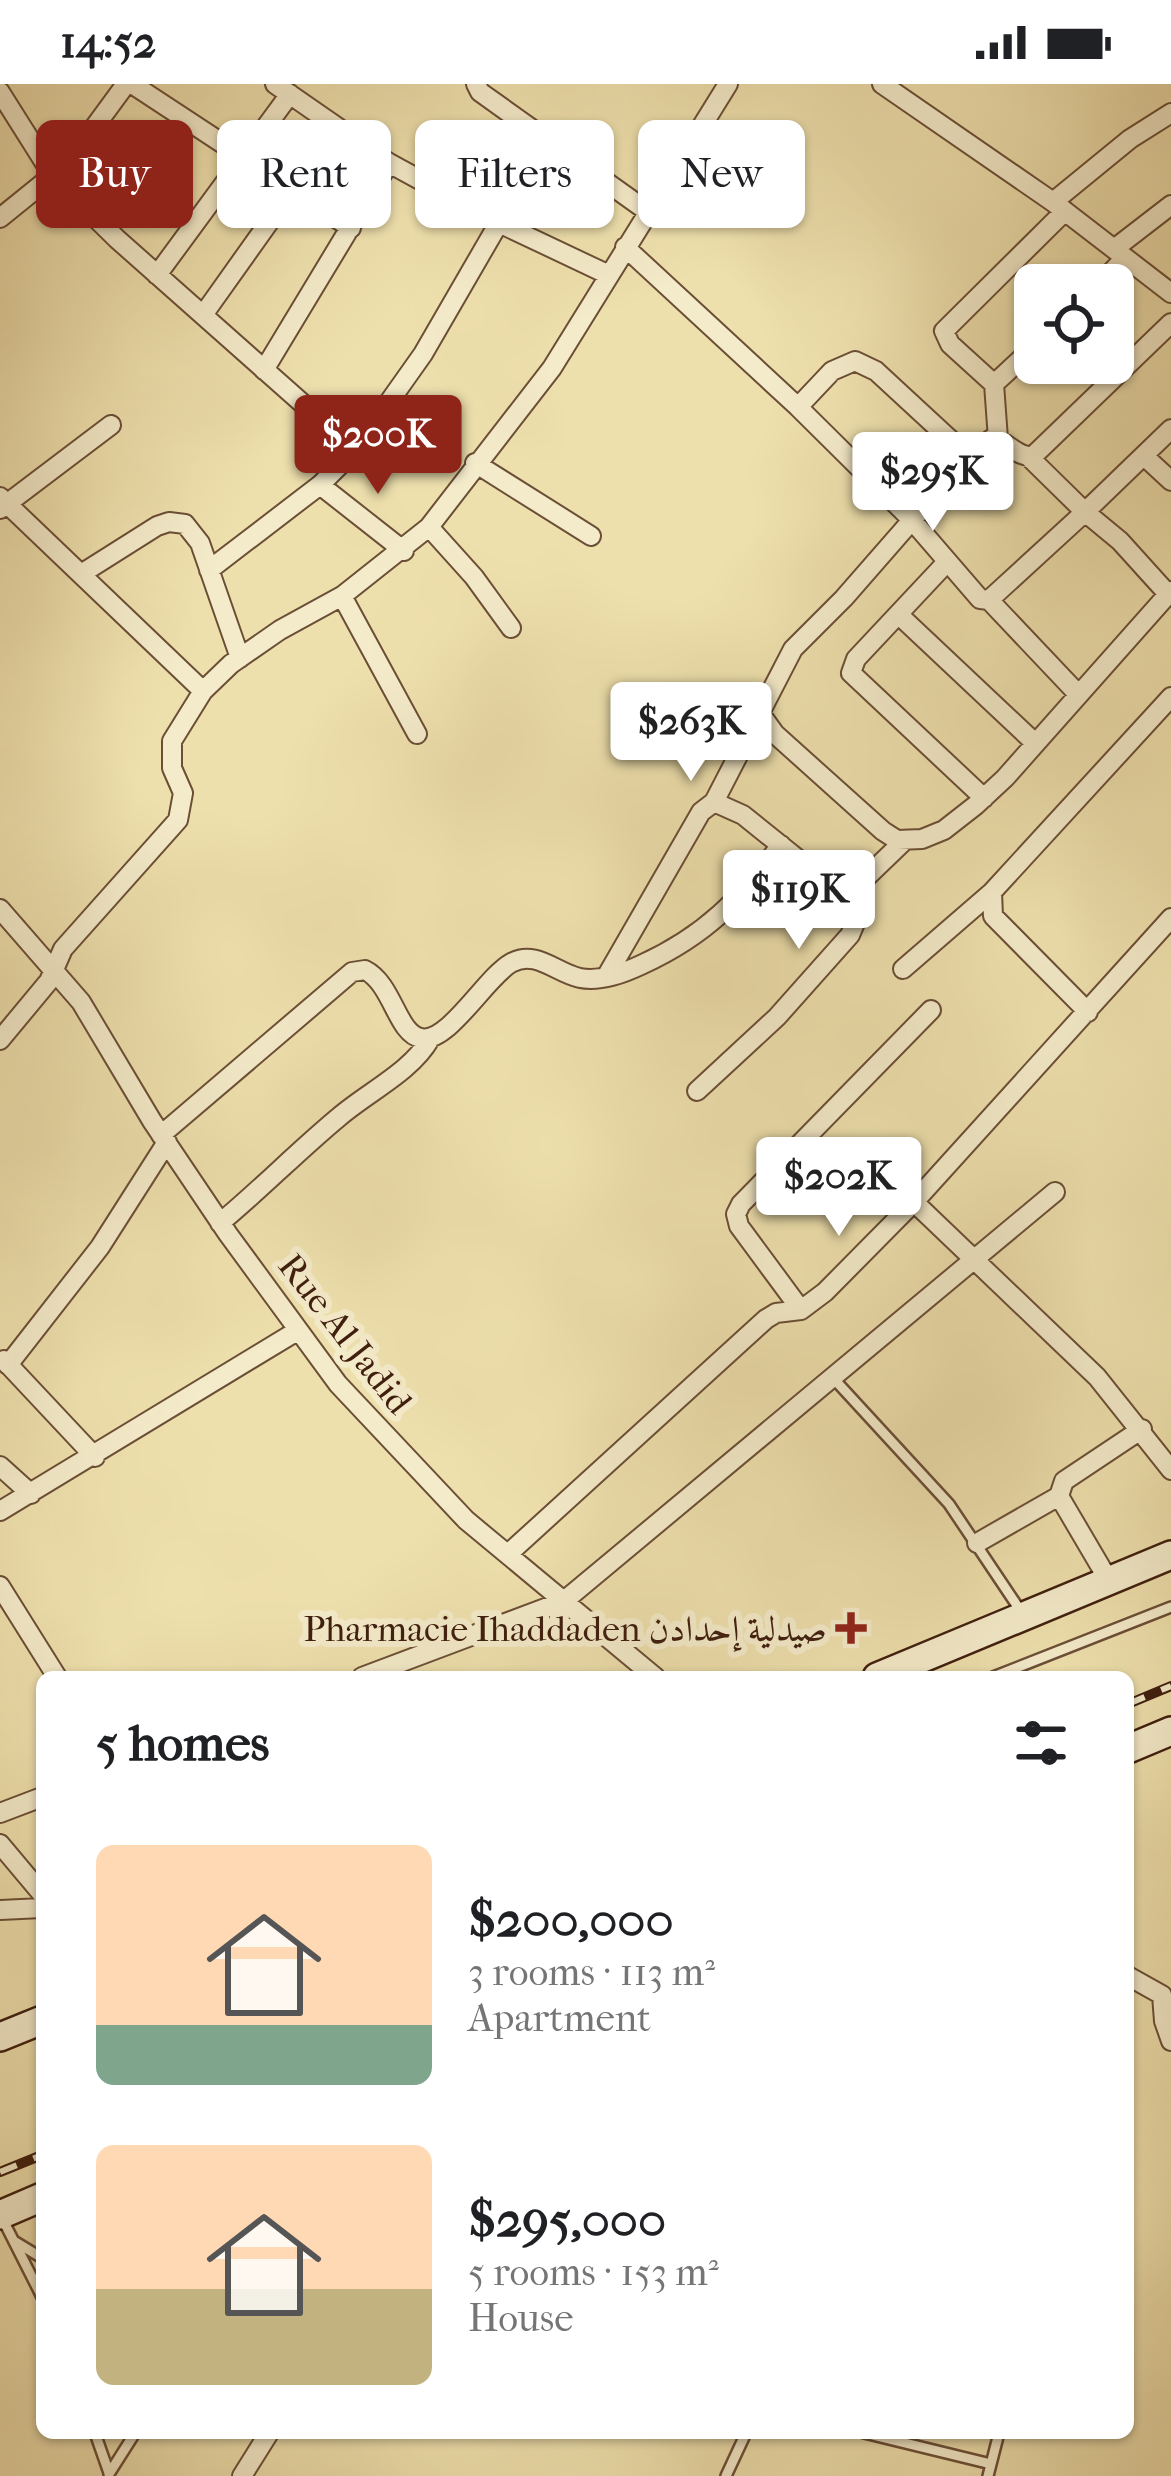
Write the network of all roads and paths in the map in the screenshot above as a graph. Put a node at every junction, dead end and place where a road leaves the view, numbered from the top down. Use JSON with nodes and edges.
{"nodes":[{"id":1,"x":129,"y":84,"type":"edge"},
{"id":2,"x":728,"y":84,"type":"edge"},
{"id":3,"x":882,"y":84,"type":"edge"},
{"id":4,"x":475,"y":85,"type":"edge"},
{"id":5,"x":282,"y":89,"type":"edge"},
{"id":6,"x":0,"y":92,"type":"edge"},
{"id":7,"x":1171,"y":112,"type":"edge"},
{"id":8,"x":102,"y":120,"type":"edge"},
{"id":9,"x":265,"y":120,"type":"edge"},
{"id":10,"x":326,"y":120,"type":"edge"},
{"id":11,"x":523,"y":120,"type":"edge"},
{"id":12,"x":705,"y":120,"type":"edge"},
{"id":13,"x":217,"y":140,"type":"edge"},
{"id":14,"x":36,"y":149,"type":"edge"},
{"id":15,"x":36,"y":189,"type":"edge"},
{"id":16,"x":217,"y":195,"type":"edge"},
{"id":17,"x":1171,"y":205,"type":"edge"},
{"id":18,"x":1059,"y":206,"type":"junction"},
{"id":19,"x":0,"y":218,"type":"edge"},
{"id":20,"x":638,"y":226,"type":"edge"},
{"id":21,"x":108,"y":228,"type":"edge"},
{"id":22,"x":265,"y":228,"type":"edge"},
{"id":23,"x":351,"y":228,"type":"edge"},
{"id":24,"x":496,"y":228,"type":"edge"},
{"id":25,"x":510,"y":228,"type":"edge"},
{"id":26,"x":625,"y":247,"type":"junction"},
{"id":27,"x":1119,"y":253,"type":"junction"},
{"id":28,"x":1112,"y":264,"type":"edge"},
{"id":29,"x":157,"y":275,"type":"junction"},
{"id":30,"x":609,"y":275,"type":"junction"},
{"id":31,"x":1171,"y":293,"type":"edge"},
{"id":32,"x":203,"y":315,"type":"junction"},
{"id":33,"x":1171,"y":322,"type":"edge"},
{"id":34,"x":1014,"y":365,"type":"edge"},
{"id":35,"x":264,"y":370,"type":"junction"},
{"id":36,"x":994,"y":384,"type":"junction"},
{"id":37,"x":798,"y":407,"type":"junction"},
{"id":38,"x":111,"y":425,"type":"dead end"},
{"id":39,"x":1171,"y":429,"type":"edge"},
{"id":40,"x":998,"y":439,"type":"junction"},
{"id":41,"x":355,"y":450,"type":"junction"},
{"id":42,"x":968,"y":456,"type":"junction"},
{"id":43,"x":1144,"y":456,"type":"junction"},
{"id":44,"x":1029,"y":458,"type":"junction"},
{"id":45,"x":475,"y":464,"type":"junction"},
{"id":46,"x":1171,"y":481,"type":"edge"},
{"id":47,"x":320,"y":485,"type":"junction"},
{"id":48,"x":3,"y":503,"type":"edge"},
{"id":49,"x":1085,"y":512,"type":"junction"},
{"id":50,"x":911,"y":519,"type":"junction"},
{"id":51,"x":429,"y":527,"type":"junction"},
{"id":52,"x":591,"y":536,"type":"dead end"},
{"id":53,"x":404,"y":551,"type":"junction"},
{"id":54,"x":947,"y":562,"type":"junction"},
{"id":55,"x":209,"y":570,"type":"junction"},
{"id":56,"x":81,"y":574,"type":"junction"},
{"id":57,"x":1170,"y":593,"type":"edge"},
{"id":58,"x":342,"y":596,"type":"junction"},
{"id":59,"x":989,"y":600,"type":"junction"},
{"id":60,"x":898,"y":615,"type":"junction"},
{"id":61,"x":511,"y":628,"type":"dead end"},
{"id":62,"x":240,"y":658,"type":"junction"},
{"id":63,"x":203,"y":691,"type":"junction"},
{"id":64,"x":1077,"y":693,"type":"junction"},
{"id":65,"x":1171,"y":697,"type":"edge"},
{"id":66,"x":762,"y":716,"type":"junction"},
{"id":67,"x":417,"y":734,"type":"dead end"},
{"id":68,"x":1035,"y":742,"type":"junction"},
{"id":69,"x":984,"y":797,"type":"junction"},
{"id":70,"x":714,"y":802,"type":"junction"},
{"id":71,"x":904,"y":841,"type":"junction"},
{"id":72,"x":781,"y":845,"type":"junction"},
{"id":73,"x":992,"y":892,"type":"junction"},
{"id":74,"x":849,"y":900,"type":"junction"},
{"id":75,"x":0,"y":909,"type":"edge"},
{"id":76,"x":1171,"y":918,"type":"edge"},
{"id":77,"x":903,"y":969,"type":"dead end"},
{"id":78,"x":52,"y":971,"type":"junction"},
{"id":79,"x":606,"y":977,"type":"junction"},
{"id":80,"x":931,"y":1010,"type":"dead end"},
{"id":81,"x":1088,"y":1012,"type":"junction"},
{"id":82,"x":430,"y":1039,"type":"junction"},
{"id":83,"x":0,"y":1040,"type":"edge"},
{"id":84,"x":697,"y":1091,"type":"dead end"},
{"id":85,"x":164,"y":1138,"type":"junction"},
{"id":86,"x":1055,"y":1192,"type":"dead end"},
{"id":87,"x":914,"y":1202,"type":"junction"},
{"id":88,"x":220,"y":1223,"type":"junction"},
{"id":89,"x":977,"y":1261,"type":"junction"},
{"id":90,"x":801,"y":1310,"type":"junction"},
{"id":91,"x":297,"y":1331,"type":"junction"},
{"id":92,"x":4,"y":1360,"type":"edge"},
{"id":93,"x":834,"y":1379,"type":"junction"},
{"id":94,"x":1142,"y":1430,"type":"junction"},
{"id":95,"x":95,"y":1456,"type":"junction"},
{"id":96,"x":0,"y":1466,"type":"edge"},
{"id":97,"x":1171,"y":1469,"type":"edge"},
{"id":98,"x":32,"y":1494,"type":"junction"},
{"id":99,"x":1059,"y":1496,"type":"junction"},
{"id":100,"x":0,"y":1511,"type":"edge"},
{"id":101,"x":977,"y":1544,"type":"junction"},
{"id":102,"x":508,"y":1554,"type":"junction"},
{"id":103,"x":1171,"y":1556,"type":"edge"},
{"id":104,"x":1109,"y":1581,"type":"junction"},
{"id":105,"x":0,"y":1586,"type":"edge"},
{"id":106,"x":564,"y":1601,"type":"junction"},
{"id":107,"x":1171,"y":1607,"type":"edge"},
{"id":108,"x":1024,"y":1616,"type":"junction"},
{"id":109,"x":53,"y":1671,"type":"edge"},
{"id":110,"x":378,"y":1671,"type":"edge"},
{"id":111,"x":648,"y":1671,"type":"edge"},
{"id":112,"x":892,"y":1671,"type":"edge"},
{"id":113,"x":1007,"y":1671,"type":"edge"},
{"id":114,"x":1171,"y":1731,"type":"edge"},
{"id":115,"x":1134,"y":1746,"type":"edge"},
{"id":116,"x":36,"y":1799,"type":"edge"},
{"id":117,"x":0,"y":1813,"type":"edge"},
{"id":118,"x":0,"y":1844,"type":"edge"},
{"id":119,"x":36,"y":1887,"type":"edge"},
{"id":120,"x":36,"y":1908,"type":"edge"},
{"id":121,"x":0,"y":1910,"type":"edge"},
{"id":122,"x":1134,"y":1979,"type":"edge"},
{"id":123,"x":36,"y":2022,"type":"edge"},
{"id":124,"x":0,"y":2037,"type":"edge"},
{"id":125,"x":1171,"y":2041,"type":"edge"},
{"id":126,"x":36,"y":2200,"type":"edge"},
{"id":127,"x":0,"y":2215,"type":"edge"},
{"id":128,"x":14,"y":2241,"type":"junction"},
{"id":129,"x":36,"y":2254,"type":"edge"},
{"id":130,"x":36,"y":2285,"type":"edge"},
{"id":131,"x":97,"y":2439,"type":"edge"},
{"id":132,"x":131,"y":2439,"type":"edge"},
{"id":133,"x":265,"y":2439,"type":"edge"},
{"id":134,"x":743,"y":2439,"type":"edge"},
{"id":135,"x":889,"y":2439,"type":"edge"},
{"id":136,"x":997,"y":2439,"type":"edge"},
{"id":137,"x":991,"y":2464,"type":"junction"},
{"id":138,"x":110,"y":2475,"type":"edge"},
{"id":139,"x":242,"y":2476,"type":"edge"},
{"id":140,"x":726,"y":2476,"type":"edge"},
{"id":141,"x":988,"y":2476,"type":"edge"}],
"edges":[{"from":1,"to":8,"type":"street"},
{"from":1,"to":13,"type":"street"},
{"from":2,"to":12,"type":"street"},
{"from":3,"to":18,"type":"street"},
{"from":4,"to":11,"type":"street"},
{"from":5,"to":9,"type":"street"},
{"from":5,"to":10,"type":"street"},
{"from":6,"to":14,"type":"street"},
{"from":7,"to":18,"type":"street"},
{"from":15,"to":19,"type":"street"},
{"from":16,"to":29,"type":"street"},
{"from":17,"to":27,"type":"street"},
{"from":18,"to":27,"type":"street"},
{"from":18,"to":36,"type":"street"},
{"from":20,"to":26,"type":"street"},
{"from":21,"to":29,"type":"street"},
{"from":22,"to":32,"type":"street"},
{"from":23,"to":35,"type":"street"},
{"from":24,"to":41,"type":"street"},
{"from":25,"to":30,"type":"street"},
{"from":26,"to":30,"type":"street"},
{"from":26,"to":37,"type":"street"},
{"from":27,"to":28,"type":"street"},
{"from":27,"to":31,"type":"street"},
{"from":29,"to":32,"type":"street"},
{"from":30,"to":45,"type":"street"},
{"from":32,"to":35,"type":"street"},
{"from":33,"to":44,"type":"street"},
{"from":34,"to":36,"type":"street"},
{"from":35,"to":41,"type":"street"},
{"from":36,"to":40,"type":"street"},
{"from":37,"to":42,"type":"street"},
{"from":37,"to":50,"type":"street"},
{"from":38,"to":48,"type":"street"},
{"from":39,"to":43,"type":"street"},
{"from":40,"to":42,"type":"street"},
{"from":40,"to":44,"type":"street"},
{"from":41,"to":47,"type":"street"},
{"from":42,"to":50,"type":"street"},
{"from":43,"to":46,"type":"street"},
{"from":43,"to":49,"type":"street"},
{"from":44,"to":49,"type":"street"},
{"from":45,"to":51,"type":"street"},
{"from":45,"to":52,"type":"street"},
{"from":47,"to":53,"type":"street"},
{"from":47,"to":55,"type":"street"},
{"from":48,"to":56,"type":"street"},
{"from":49,"to":57,"type":"street"},
{"from":49,"to":59,"type":"street"},
{"from":50,"to":54,"type":"street"},
{"from":50,"to":66,"type":"street"},
{"from":51,"to":53,"type":"street"},
{"from":51,"to":61,"type":"street"},
{"from":53,"to":58,"type":"street"},
{"from":54,"to":59,"type":"street"},
{"from":54,"to":60,"type":"street"},
{"from":55,"to":56,"type":"street"},
{"from":55,"to":62,"type":"street"},
{"from":56,"to":63,"type":"street"},
{"from":57,"to":64,"type":"street"},
{"from":58,"to":62,"type":"street"},
{"from":58,"to":67,"type":"street"},
{"from":59,"to":64,"type":"street"},
{"from":60,"to":68,"type":"street"},
{"from":60,"to":69,"type":"street"},
{"from":62,"to":63,"type":"street"},
{"from":63,"to":78,"type":"street"},
{"from":64,"to":68,"type":"street"},
{"from":65,"to":73,"type":"street"},
{"from":66,"to":70,"type":"street"},
{"from":66,"to":71,"type":"street"},
{"from":68,"to":69,"type":"street"},
{"from":69,"to":71,"type":"street"},
{"from":70,"to":72,"type":"street"},
{"from":70,"to":79,"type":"street"},
{"from":71,"to":74,"type":"street"},
{"from":72,"to":74,"type":"street"},
{"from":72,"to":79,"type":"street"},
{"from":73,"to":77,"type":"street"},
{"from":73,"to":81,"type":"street"},
{"from":74,"to":84,"type":"street"},
{"from":75,"to":78,"type":"street","name":"Rue Al Jadid"},
{"from":76,"to":81,"type":"street"},
{"from":78,"to":83,"type":"street"},
{"from":78,"to":85,"type":"street","name":"Rue Al Jadid"},
{"from":79,"to":82,"type":"street"},
{"from":80,"to":90,"type":"street"},
{"from":81,"to":87,"type":"street"},
{"from":82,"to":85,"type":"street"},
{"from":82,"to":88,"type":"street"},
{"from":85,"to":88,"type":"street","name":"Rue Al Jadid"},
{"from":85,"to":92,"type":"street"},
{"from":86,"to":89,"type":"street"},
{"from":87,"to":89,"type":"street"},
{"from":87,"to":90,"type":"street"},
{"from":88,"to":91,"type":"street","name":"Rue Al Jadid"},
{"from":89,"to":93,"type":"street"},
{"from":89,"to":94,"type":"street"},
{"from":90,"to":102,"type":"street"},
{"from":91,"to":95,"type":"street"},
{"from":91,"to":102,"type":"street","name":"Rue Al Jadid"},
{"from":92,"to":95,"type":"street"},
{"from":93,"to":101,"type":"lane"},
{"from":93,"to":106,"type":"street"},
{"from":94,"to":97,"type":"street"},
{"from":94,"to":99,"type":"street"},
{"from":95,"to":98,"type":"street"},
{"from":96,"to":98,"type":"street"},
{"from":98,"to":100,"type":"street"},
{"from":99,"to":101,"type":"street"},
{"from":99,"to":104,"type":"street"},
{"from":101,"to":108,"type":"lane"},
{"from":102,"to":106,"type":"street","name":"Rue Al Jadid"},
{"from":103,"to":104,"type":"main road"},
{"from":104,"to":108,"type":"main road"},
{"from":105,"to":109,"type":"street"},
{"from":106,"to":110,"type":"street"},
{"from":106,"to":111,"type":"street","name":"Rue Al Jadid"},
{"from":107,"to":113,"type":"lane"},
{"from":108,"to":112,"type":"main road"},
{"from":114,"to":115,"type":"main road"},
{"from":116,"to":117,"type":"street"},
{"from":118,"to":119,"type":"street"},
{"from":120,"to":121,"type":"street"},
{"from":122,"to":125,"type":"street"},
{"from":123,"to":124,"type":"main road"},
{"from":126,"to":127,"type":"main road"},
{"from":127,"to":128,"type":"lane"},
{"from":128,"to":129,"type":"lane"},
{"from":128,"to":130,"type":"lane"},
{"from":131,"to":138,"type":"lane"},
{"from":132,"to":138,"type":"lane"},
{"from":133,"to":139,"type":"street"},
{"from":134,"to":140,"type":"lane"},
{"from":135,"to":137,"type":"lane"},
{"from":136,"to":137,"type":"lane"},
{"from":137,"to":141,"type":"lane"}]}
